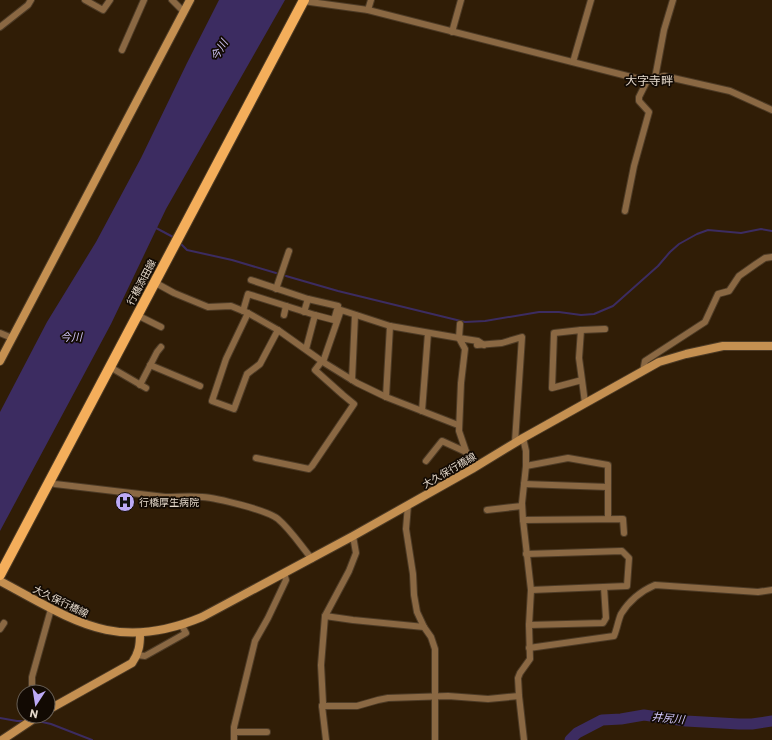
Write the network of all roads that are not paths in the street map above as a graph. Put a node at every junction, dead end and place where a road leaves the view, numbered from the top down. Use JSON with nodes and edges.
{"nodes":[{"id":1,"x":31,"y":0,"type":"edge"},
{"id":2,"x":85,"y":0,"type":"edge"},
{"id":3,"x":110,"y":0,"type":"edge"},
{"id":4,"x":144,"y":0,"type":"edge"},
{"id":5,"x":172,"y":0,"type":"edge"},
{"id":6,"x":190,"y":0,"type":"edge"},
{"id":7,"x":304,"y":0,"type":"edge"},
{"id":8,"x":371,"y":0,"type":"edge"},
{"id":9,"x":460,"y":0,"type":"edge"},
{"id":10,"x":591,"y":0,"type":"edge"},
{"id":11,"x":672,"y":0,"type":"edge"},
{"id":12,"x":368,"y":10,"type":"junction"},
{"id":13,"x":184,"y":12,"type":"junction"},
{"id":14,"x":0,"y":27,"type":"edge"},
{"id":15,"x":452,"y":32,"type":"junction"},
{"id":16,"x":122,"y":50,"type":"dead end"},
{"id":17,"x":573,"y":62,"type":"junction"},
{"id":18,"x":655,"y":78,"type":"junction"},
{"id":19,"x":647,"y":81,"type":"junction"},
{"id":20,"x":772,"y":110,"type":"edge"},
{"id":21,"x":625,"y":211,"type":"dead end"},
{"id":22,"x":289,"y":251,"type":"dead end"},
{"id":23,"x":772,"y":258,"type":"edge"},
{"id":24,"x":251,"y":280,"type":"dead end"},
{"id":25,"x":154,"y":282,"type":"junction"},
{"id":26,"x":277,"y":289,"type":"junction"},
{"id":27,"x":308,"y":299,"type":"junction"},
{"id":28,"x":274,"y":302,"type":"junction"},
{"id":29,"x":286,"y":306,"type":"junction"},
{"id":30,"x":245,"y":312,"type":"junction"},
{"id":31,"x":304,"y":312,"type":"junction"},
{"id":32,"x":137,"y":315,"type":"junction"},
{"id":33,"x":284,"y":315,"type":"dead end"},
{"id":34,"x":315,"y":315,"type":"junction"},
{"id":35,"x":355,"y":315,"type":"junction"},
{"id":36,"x":460,"y":324,"type":"dead end"},
{"id":37,"x":390,"y":326,"type":"junction"},
{"id":38,"x":161,"y":327,"type":"dead end"},
{"id":39,"x":605,"y":329,"type":"dead end"},
{"id":40,"x":278,"y":330,"type":"junction"},
{"id":41,"x":581,"y":330,"type":"junction"},
{"id":42,"x":0,"y":333,"type":"edge"},
{"id":43,"x":428,"y":333,"type":"junction"},
{"id":44,"x":12,"y":338,"type":"junction"},
{"id":45,"x":460,"y":338,"type":"junction"},
{"id":46,"x":772,"y":346,"type":"edge"},
{"id":47,"x":161,"y":347,"type":"dead end"},
{"id":48,"x":306,"y":350,"type":"junction"},
{"id":49,"x":0,"y":361,"type":"edge"},
{"id":50,"x":322,"y":361,"type":"junction"},
{"id":51,"x":150,"y":365,"type":"junction"},
{"id":52,"x":110,"y":367,"type":"junction"},
{"id":53,"x":643,"y":371,"type":"junction"},
{"id":54,"x":352,"y":380,"type":"junction"},
{"id":55,"x":582,"y":380,"type":"junction"},
{"id":56,"x":200,"y":386,"type":"dead end"},
{"id":57,"x":386,"y":397,"type":"junction"},
{"id":58,"x":585,"y":403,"type":"junction"},
{"id":59,"x":422,"y":411,"type":"junction"},
{"id":60,"x":458,"y":425,"type":"junction"},
{"id":61,"x":523,"y":438,"type":"junction"},
{"id":62,"x":515,"y":442,"type":"junction"},
{"id":63,"x":466,"y":452,"type":"junction"},
{"id":64,"x":256,"y":458,"type":"dead end"},
{"id":65,"x":426,"y":461,"type":"dead end"},
{"id":66,"x":526,"y":466,"type":"junction"},
{"id":67,"x":472,"y":468,"type":"junction"},
{"id":68,"x":50,"y":482,"type":"junction"},
{"id":69,"x":524,"y":484,"type":"junction"},
{"id":70,"x":608,"y":487,"type":"junction"},
{"id":71,"x":408,"y":505,"type":"junction"},
{"id":72,"x":522,"y":506,"type":"junction"},
{"id":73,"x":487,"y":510,"type":"dead end"},
{"id":74,"x":608,"y":519,"type":"junction"},
{"id":75,"x":523,"y":520,"type":"junction"},
{"id":76,"x":624,"y":533,"type":"dead end"},
{"id":77,"x":353,"y":536,"type":"junction"},
{"id":78,"x":526,"y":554,"type":"junction"},
{"id":79,"x":312,"y":559,"type":"junction"},
{"id":80,"x":284,"y":573,"type":"junction"},
{"id":81,"x":0,"y":575,"type":"edge"},
{"id":82,"x":0,"y":581,"type":"edge"},
{"id":83,"x":604,"y":587,"type":"junction"},
{"id":84,"x":531,"y":590,"type":"junction"},
{"id":85,"x":772,"y":590,"type":"edge"},
{"id":86,"x":51,"y":609,"type":"junction"},
{"id":87,"x":325,"y":616,"type":"junction"},
{"id":88,"x":4,"y":623,"type":"dead end"},
{"id":89,"x":529,"y":625,"type":"junction"},
{"id":90,"x":182,"y":626,"type":"junction"},
{"id":91,"x":424,"y":627,"type":"junction"},
{"id":92,"x":0,"y":629,"type":"edge"},
{"id":93,"x":140,"y":634,"type":"junction"},
{"id":94,"x":529,"y":648,"type":"junction"},
{"id":95,"x":137,"y":656,"type":"junction"},
{"id":96,"x":32,"y":684,"type":"edge"},
{"id":97,"x":518,"y":696,"type":"junction"},
{"id":98,"x":434,"y":697,"type":"junction"},
{"id":99,"x":56,"y":706,"type":"edge"},
{"id":100,"x":322,"y":706,"type":"junction"},
{"id":101,"x":24,"y":724,"type":"edge"},
{"id":102,"x":234,"y":732,"type":"junction"},
{"id":103,"x":267,"y":732,"type":"dead end"},
{"id":104,"x":2,"y":740,"type":"edge"},
{"id":105,"x":234,"y":740,"type":"edge"},
{"id":106,"x":326,"y":740,"type":"edge"},
{"id":107,"x":435,"y":740,"type":"edge"},
{"id":108,"x":524,"y":740,"type":"edge"}],
"edges":[{"from":1,"to":14,"type":"street"},
{"from":2,"to":3,"type":"street"},
{"from":4,"to":16,"type":"street"},
{"from":5,"to":13,"type":"street"},
{"from":6,"to":13,"type":"main road"},
{"from":7,"to":12,"type":"street"},
{"from":7,"to":25,"type":"main road","name":"行橋添田線"},
{"from":8,"to":12,"type":"street"},
{"from":9,"to":15,"type":"street"},
{"from":10,"to":17,"type":"street"},
{"from":11,"to":18,"type":"street"},
{"from":12,"to":15,"type":"street"},
{"from":13,"to":44,"type":"main road"},
{"from":15,"to":17,"type":"street"},
{"from":17,"to":19,"type":"street"},
{"from":18,"to":19,"type":"street"},
{"from":18,"to":20,"type":"street"},
{"from":19,"to":21,"type":"street"},
{"from":22,"to":26,"type":"street"},
{"from":23,"to":53,"type":"street"},
{"from":24,"to":26,"type":"street"},
{"from":25,"to":30,"type":"street"},
{"from":25,"to":32,"type":"main road","name":"行橋添田線"},
{"from":26,"to":27,"type":"street"},
{"from":26,"to":28,"type":"street"},
{"from":27,"to":31,"type":"street"},
{"from":27,"to":34,"type":"street"},
{"from":28,"to":29,"type":"street"},
{"from":28,"to":30,"type":"street"},
{"from":29,"to":31,"type":"street"},
{"from":29,"to":33,"type":"street"},
{"from":30,"to":40,"type":"street"},
{"from":30,"to":40,"type":"street"},
{"from":31,"to":34,"type":"street"},
{"from":32,"to":38,"type":"street"},
{"from":32,"to":52,"type":"main road","name":"行橋添田線"},
{"from":34,"to":48,"type":"street"},
{"from":35,"to":37,"type":"street"},
{"from":35,"to":50,"type":"street"},
{"from":35,"to":54,"type":"street"},
{"from":36,"to":45,"type":"street"},
{"from":37,"to":43,"type":"street"},
{"from":37,"to":57,"type":"street"},
{"from":39,"to":41,"type":"street"},
{"from":40,"to":48,"type":"street"},
{"from":41,"to":55,"type":"street"},
{"from":41,"to":55,"type":"street"},
{"from":42,"to":44,"type":"street"},
{"from":43,"to":45,"type":"street"},
{"from":43,"to":59,"type":"street"},
{"from":44,"to":49,"type":"main road"},
{"from":45,"to":60,"type":"street"},
{"from":45,"to":62,"type":"street"},
{"from":46,"to":53,"type":"main road","name":"大久保行橋線"},
{"from":47,"to":51,"type":"street"},
{"from":48,"to":50,"type":"street"},
{"from":50,"to":54,"type":"street"},
{"from":50,"to":64,"type":"street"},
{"from":51,"to":52,"type":"street"},
{"from":51,"to":56,"type":"street"},
{"from":52,"to":68,"type":"main road","name":"行橋添田線"},
{"from":53,"to":58,"type":"main road","name":"大久保行橋線"},
{"from":54,"to":57,"type":"street"},
{"from":55,"to":58,"type":"street"},
{"from":57,"to":59,"type":"street"},
{"from":58,"to":61,"type":"main road","name":"大久保行橋線"},
{"from":59,"to":60,"type":"street"},
{"from":60,"to":63,"type":"street"},
{"from":61,"to":62,"type":"main road","name":"大久保行橋線"},
{"from":61,"to":66,"type":"street"},
{"from":62,"to":67,"type":"main road","name":"大久保行橋線"},
{"from":63,"to":65,"type":"street"},
{"from":63,"to":67,"type":"street"},
{"from":66,"to":69,"type":"street"},
{"from":66,"to":70,"type":"street"},
{"from":67,"to":71,"type":"main road","name":"大久保行橋線"},
{"from":68,"to":79,"type":"street"},
{"from":68,"to":81,"type":"main road","name":"行橋添田線"},
{"from":69,"to":70,"type":"street"},
{"from":69,"to":72,"type":"street"},
{"from":70,"to":74,"type":"street"},
{"from":71,"to":77,"type":"main road","name":"大久保行橋線"},
{"from":71,"to":91,"type":"street"},
{"from":72,"to":73,"type":"street"},
{"from":72,"to":75,"type":"street"},
{"from":74,"to":75,"type":"street"},
{"from":74,"to":76,"type":"street"},
{"from":75,"to":78,"type":"street"},
{"from":77,"to":79,"type":"main road","name":"大久保行橋線"},
{"from":77,"to":87,"type":"street"},
{"from":78,"to":83,"type":"street"},
{"from":78,"to":84,"type":"street"},
{"from":79,"to":80,"type":"main road","name":"大久保行橋線"},
{"from":80,"to":90,"type":"main road","name":"大久保行橋線"},
{"from":80,"to":102,"type":"street"},
{"from":82,"to":86,"type":"main road","name":"大久保行橋線"},
{"from":83,"to":84,"type":"street"},
{"from":83,"to":89,"type":"street"},
{"from":84,"to":89,"type":"street"},
{"from":85,"to":94,"type":"street"},
{"from":86,"to":93,"type":"main road","name":"大久保行橋線"},
{"from":86,"to":96,"type":"street"},
{"from":87,"to":91,"type":"street"},
{"from":87,"to":100,"type":"street"},
{"from":88,"to":92,"type":"street"},
{"from":89,"to":94,"type":"street"},
{"from":90,"to":93,"type":"main road","name":"大久保行橋線"},
{"from":90,"to":95,"type":"street"},
{"from":91,"to":98,"type":"street"},
{"from":93,"to":95,"type":"main road"},
{"from":94,"to":97,"type":"street"},
{"from":95,"to":99,"type":"main road"},
{"from":97,"to":98,"type":"street"},
{"from":97,"to":108,"type":"street"},
{"from":98,"to":100,"type":"street"},
{"from":98,"to":107,"type":"street"},
{"from":100,"to":106,"type":"street"},
{"from":101,"to":104,"type":"main road"},
{"from":102,"to":103,"type":"street"},
{"from":102,"to":105,"type":"street"}]}
